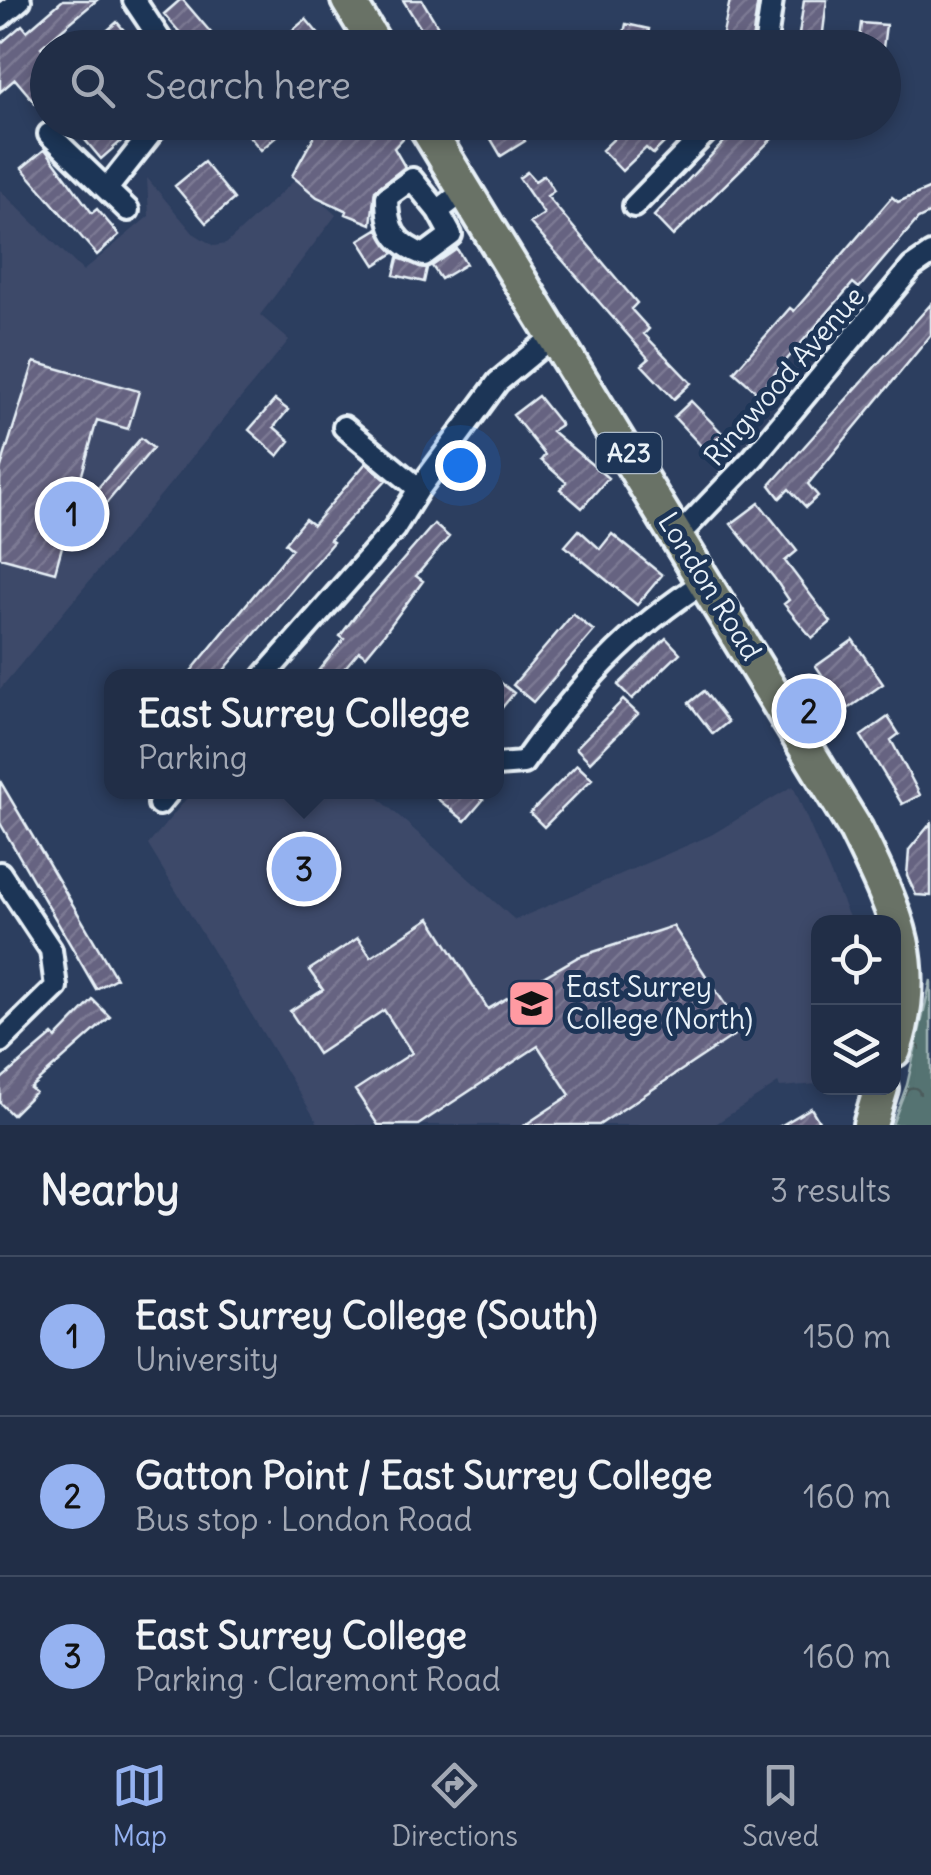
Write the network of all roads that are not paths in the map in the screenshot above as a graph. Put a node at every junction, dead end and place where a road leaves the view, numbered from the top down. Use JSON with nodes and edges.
{"nodes":[{"id":1,"x":20,"y":0,"type":"edge"},
{"id":2,"x":134,"y":0,"type":"edge"},
{"id":3,"x":348,"y":0,"type":"edge"},
{"id":4,"x":772,"y":0,"type":"edge"},
{"id":5,"x":0,"y":17,"type":"edge"},
{"id":6,"x":154,"y":30,"type":"edge"},
{"id":7,"x":366,"y":30,"type":"edge"},
{"id":8,"x":768,"y":30,"type":"edge"},
{"id":9,"x":55,"y":140,"type":"edge"},
{"id":10,"x":145,"y":140,"type":"edge"},
{"id":11,"x":434,"y":140,"type":"edge"},
{"id":12,"x":698,"y":140,"type":"edge"},
{"id":13,"x":106,"y":188,"type":"junction"},
{"id":14,"x":465,"y":190,"type":"junction"},
{"id":15,"x":634,"y":206,"type":"dead end"},
{"id":16,"x":128,"y":210,"type":"dead end"},
{"id":17,"x":438,"y":210,"type":"dead end"},
{"id":18,"x":931,"y":254,"type":"edge"},
{"id":19,"x":556,"y":334,"type":"junction"},
{"id":20,"x":344,"y":427,"type":"dead end"},
{"id":21,"x":418,"y":488,"type":"junction"},
{"id":22,"x":679,"y":535,"type":"junction"},
{"id":23,"x":707,"y":580,"type":"junction"},
{"id":24,"x":270,"y":669,"type":"edge"},
{"id":25,"x":504,"y":764,"type":"edge"},
{"id":26,"x":0,"y":873,"type":"edge"},
{"id":27,"x":918,"y":954,"type":"edge"},
{"id":28,"x":901,"y":1023,"type":"edge"},
{"id":29,"x":0,"y":1042,"type":"edge"},
{"id":30,"x":879,"y":1095,"type":"edge"},
{"id":31,"x":870,"y":1125,"type":"edge"}],
"edges":[{"from":1,"to":5,"type":"street"},
{"from":2,"to":6,"type":"street"},
{"from":3,"to":7,"type":"main road"},
{"from":4,"to":8,"type":"street"},
{"from":9,"to":13,"type":"street"},
{"from":10,"to":13,"type":"street"},
{"from":11,"to":14,"type":"main road","name":"London Road","number":"A23"},
{"from":12,"to":15,"type":"street"},
{"from":13,"to":16,"type":"street"},
{"from":14,"to":17,"type":"street"},
{"from":14,"to":19,"type":"main road","name":"London Road","number":"A23"},
{"from":18,"to":22,"type":"street","name":"Ringwood Avenue"},
{"from":19,"to":21,"type":"street"},
{"from":19,"to":22,"type":"main road","name":"London Road","number":"A23"},
{"from":20,"to":21,"type":"street"},
{"from":21,"to":24,"type":"street"},
{"from":22,"to":23,"type":"main road","name":"London Road","number":"A23"},
{"from":23,"to":25,"type":"street"},
{"from":23,"to":27,"type":"main road","name":"London Road","number":"A23"},
{"from":26,"to":29,"type":"street"},
{"from":27,"to":28,"type":"main road","number":"A23"},
{"from":30,"to":31,"type":"main road"}]}
